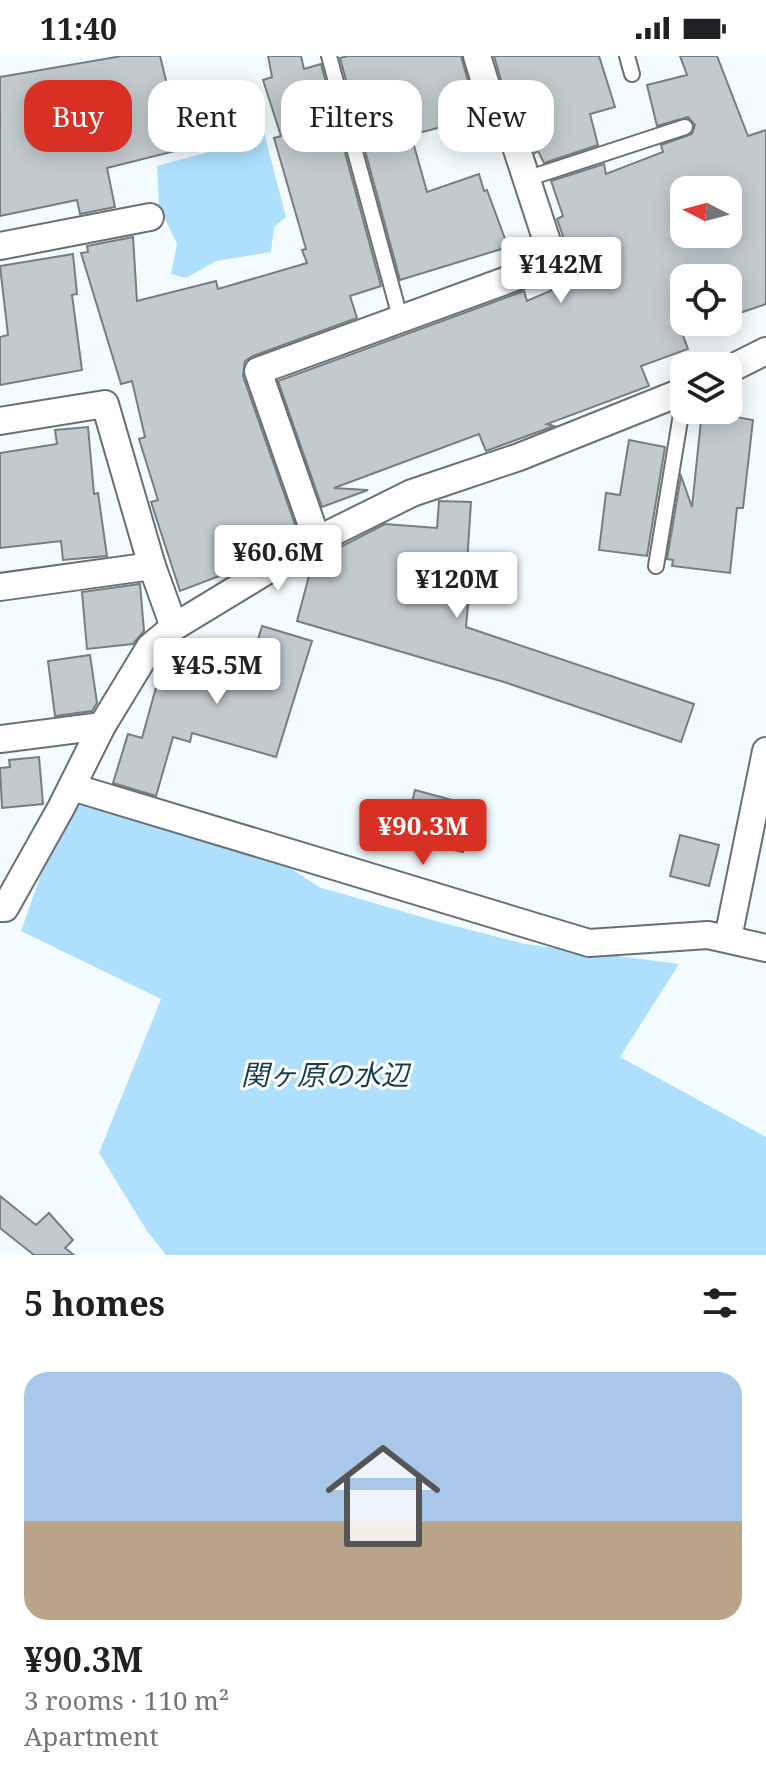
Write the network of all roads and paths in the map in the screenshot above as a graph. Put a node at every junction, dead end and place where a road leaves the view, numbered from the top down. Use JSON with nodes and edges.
{"nodes":[{"id":1,"x":329,"y":56,"type":"edge"},
{"id":2,"x":477,"y":56,"type":"edge"},
{"id":3,"x":627,"y":56,"type":"edge"},
{"id":4,"x":632,"y":74,"type":"dead end"},
{"id":5,"x":685,"y":127,"type":"dead end"},
{"id":6,"x":526,"y":179,"type":"junction"},
{"id":7,"x":150,"y":217,"type":"dead end"},
{"id":8,"x":0,"y":246,"type":"edge"},
{"id":9,"x":401,"y":321,"type":"junction"},
{"id":10,"x":766,"y":351,"type":"edge"},
{"id":11,"x":742,"y":363,"type":"edge"},
{"id":12,"x":670,"y":399,"type":"edge"},
{"id":13,"x":0,"y":421,"type":"edge"},
{"id":14,"x":679,"y":424,"type":"edge"},
{"id":15,"x":317,"y":540,"type":"junction"},
{"id":16,"x":152,"y":566,"type":"junction"},
{"id":17,"x":656,"y":566,"type":"dead end"},
{"id":18,"x":0,"y":587,"type":"edge"},
{"id":19,"x":174,"y":627,"type":"junction"},
{"id":20,"x":102,"y":726,"type":"junction"},
{"id":21,"x":0,"y":739,"type":"edge"},
{"id":22,"x":766,"y":751,"type":"edge"},
{"id":23,"x":72,"y":787,"type":"junction"},
{"id":24,"x":755,"y":865,"type":"edge"},
{"id":25,"x":0,"y":908,"type":"edge"},
{"id":26,"x":728,"y":938,"type":"junction"},
{"id":27,"x":766,"y":948,"type":"edge"}],
"edges":[{"from":1,"to":9,"type":"lane"},
{"from":2,"to":6,"type":"street"},
{"from":3,"to":4,"type":"lane"},
{"from":5,"to":6,"type":"lane"},
{"from":6,"to":9,"type":"street"},
{"from":7,"to":8,"type":"street"},
{"from":9,"to":15,"type":"street"},
{"from":10,"to":11,"type":"street"},
{"from":12,"to":15,"type":"street"},
{"from":13,"to":16,"type":"street"},
{"from":14,"to":17,"type":"lane"},
{"from":15,"to":19,"type":"street"},
{"from":16,"to":18,"type":"street"},
{"from":16,"to":19,"type":"street"},
{"from":19,"to":20,"type":"street"},
{"from":20,"to":21,"type":"street"},
{"from":20,"to":23,"type":"street"},
{"from":22,"to":24,"type":"street"},
{"from":23,"to":25,"type":"street"},
{"from":23,"to":26,"type":"street"},
{"from":24,"to":26,"type":"street"},
{"from":26,"to":27,"type":"street"}]}
